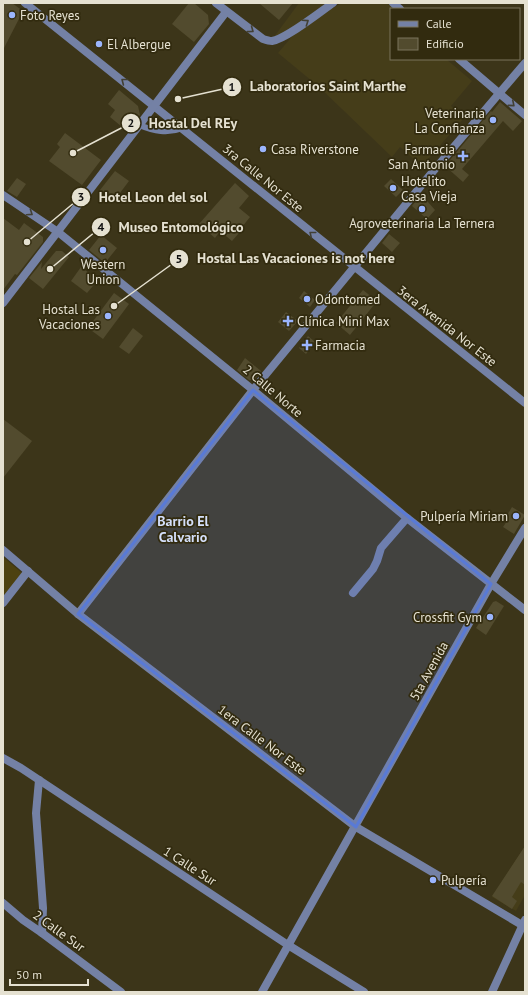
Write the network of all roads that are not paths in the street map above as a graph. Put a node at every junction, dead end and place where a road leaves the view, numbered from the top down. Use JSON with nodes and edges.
{"nodes":[{"id":1,"x":25,"y":3,"type":"edge"},
{"id":2,"x":216,"y":3,"type":"edge"},
{"id":3,"x":333,"y":3,"type":"edge"},
{"id":4,"x":226,"y":12,"type":"junction"},
{"id":5,"x":460,"y":60,"type":"edge"},
{"id":6,"x":525,"y":63,"type":"edge"},
{"id":7,"x":500,"y":94,"type":"junction"},
{"id":8,"x":154,"y":105,"type":"junction"},
{"id":9,"x":525,"y":115,"type":"edge"},
{"id":10,"x":139,"y":125,"type":"junction"},
{"id":11,"x":183,"y":128,"type":"junction"},
{"id":12,"x":3,"y":195,"type":"edge"},
{"id":13,"x":58,"y":232,"type":"junction"},
{"id":14,"x":354,"y":267,"type":"junction"},
{"id":15,"x":3,"y":303,"type":"edge"},
{"id":16,"x":253,"y":390,"type":"junction"},
{"id":17,"x":525,"y":403,"type":"edge"},
{"id":18,"x":407,"y":518,"type":"junction"},
{"id":19,"x":525,"y":528,"type":"edge"},
{"id":20,"x":3,"y":550,"type":"edge"},
{"id":21,"x":28,"y":571,"type":"junction"},
{"id":22,"x":491,"y":584,"type":"junction"},
{"id":23,"x":353,"y":593,"type":"dead end"},
{"id":24,"x":3,"y":603,"type":"edge"},
{"id":25,"x":525,"y":610,"type":"edge"},
{"id":26,"x":78,"y":614,"type":"junction"},
{"id":27,"x":3,"y":758,"type":"edge"},
{"id":28,"x":39,"y":780,"type":"junction"},
{"id":29,"x":356,"y":827,"type":"junction"},
{"id":30,"x":3,"y":903,"type":"edge"},
{"id":31,"x":524,"y":923,"type":"edge"},
{"id":32,"x":42,"y":933,"type":"junction"},
{"id":33,"x":288,"y":945,"type":"junction"},
{"id":34,"x":121,"y":992,"type":"edge"},
{"id":35,"x":262,"y":992,"type":"edge"},
{"id":36,"x":364,"y":992,"type":"edge"},
{"id":37,"x":492,"y":992,"type":"edge"}],
"edges":[{"from":8,"to":1,"type":"street","name":"3ra Calle Nor Este","one_way":true},
{"from":2,"to":4,"type":"street"},
{"from":4,"to":3,"type":"street","one_way":true},
{"from":4,"to":8,"type":"street"},
{"from":5,"to":7,"type":"street"},
{"from":6,"to":7,"type":"street"},
{"from":7,"to":9,"type":"street","one_way":true},
{"from":7,"to":14,"type":"street"},
{"from":8,"to":10,"type":"street"},
{"from":8,"to":11,"type":"street","name":"3ra Calle Nor Este"},
{"from":10,"to":11,"type":"lane"},
{"from":10,"to":13,"type":"street"},
{"from":14,"to":11,"type":"street","name":"3ra Calle Nor Este","one_way":true},
{"from":12,"to":13,"type":"street","name":"2 Calle Norte","one_way":true},
{"from":13,"to":15,"type":"street"},
{"from":13,"to":16,"type":"street","name":"2 Calle Norte"},
{"from":14,"to":16,"type":"street"},
{"from":14,"to":17,"type":"street","name":"3era Avenida Nor Este"},
{"from":16,"to":18,"type":"street","name":"2 Calle Norte"},
{"from":16,"to":26,"type":"street"},
{"from":18,"to":22,"type":"street","name":"2 Calle Norte"},
{"from":18,"to":23,"type":"street"},
{"from":19,"to":22,"type":"street","name":"5ta Avenida"},
{"from":20,"to":21,"type":"street","name":"1era Calle Nor Este"},
{"from":21,"to":24,"type":"street"},
{"from":21,"to":26,"type":"street","name":"1era Calle Nor Este"},
{"from":22,"to":25,"type":"street","name":"2 Calle Norte"},
{"from":22,"to":29,"type":"street","name":"5ta Avenida"},
{"from":26,"to":29,"type":"street","name":"1era Calle Nor Este"},
{"from":27,"to":28,"type":"street","name":"1 Calle Sur"},
{"from":28,"to":32,"type":"street"},
{"from":28,"to":33,"type":"street","name":"1 Calle Sur"},
{"from":29,"to":31,"type":"street","name":"1era Calle Nor Este"},
{"from":29,"to":33,"type":"street","name":"5ta Avenida"},
{"from":30,"to":32,"type":"street","name":"2 Calle Sur"},
{"from":31,"to":37,"type":"street"},
{"from":32,"to":34,"type":"street","name":"2 Calle Sur"},
{"from":33,"to":35,"type":"street","name":"5ta Avenida"},
{"from":33,"to":36,"type":"street","name":"1 Calle Sur"}]}
